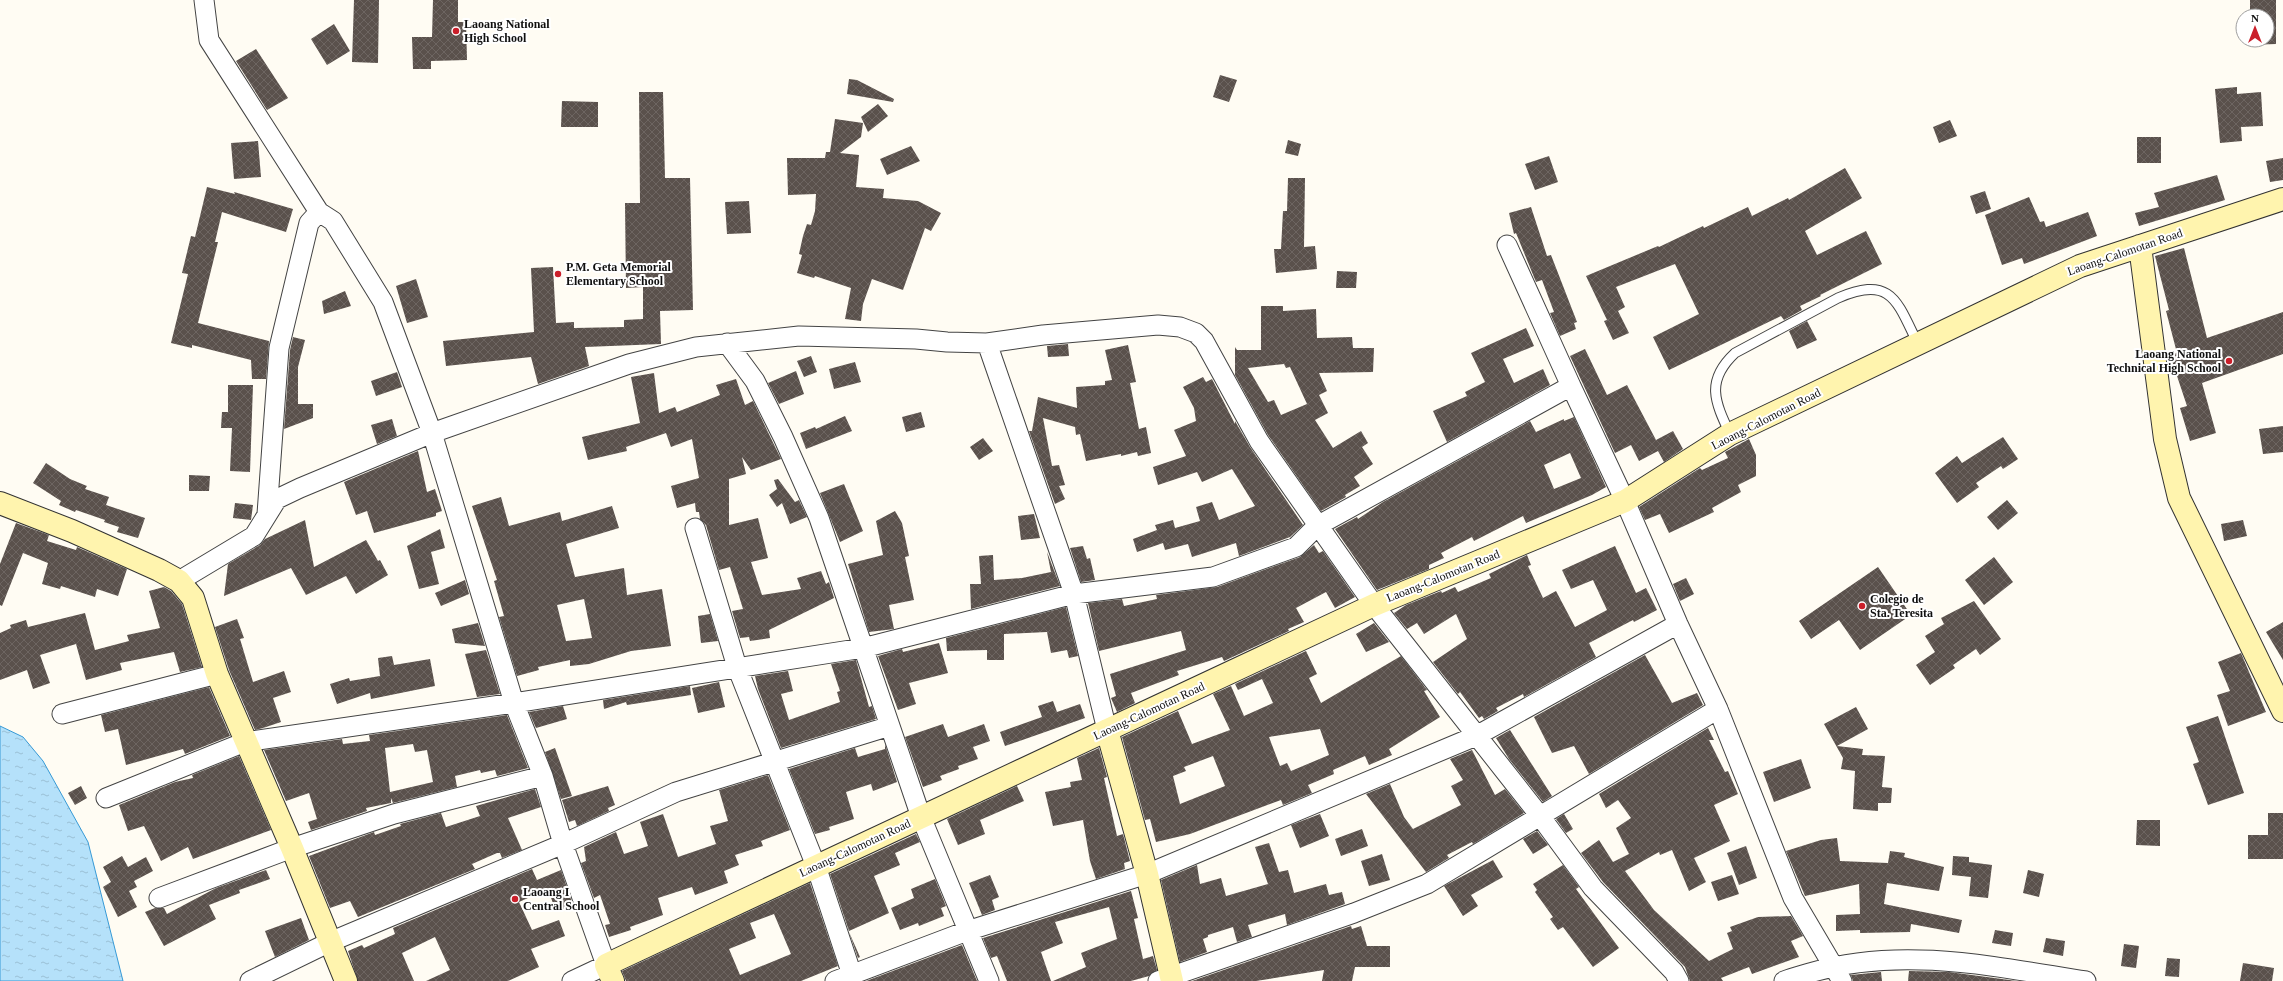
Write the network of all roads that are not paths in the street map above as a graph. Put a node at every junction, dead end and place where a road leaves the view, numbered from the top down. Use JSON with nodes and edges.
{"nodes":[{"id":1,"x":204,"y":0,"type":"edge"},
{"id":2,"x":2283,"y":199,"type":"edge"},
{"id":3,"x":319,"y":212,"type":"junction"},
{"id":4,"x":1507,"y":245,"type":"dead end"},
{"id":5,"x":2140,"y":246,"type":"junction"},
{"id":6,"x":1917,"y":342,"type":"junction"},
{"id":7,"x":727,"y":343,"type":"junction"},
{"id":8,"x":987,"y":343,"type":"junction"},
{"id":9,"x":1571,"y":386,"type":"junction"},
{"id":10,"x":432,"y":433,"type":"junction"},
{"id":11,"x":1730,"y":434,"type":"junction"},
{"id":12,"x":1625,"y":501,"type":"junction"},
{"id":13,"x":0,"y":502,"type":"edge"},
{"id":14,"x":267,"y":514,"type":"junction"},
{"id":15,"x":1317,"y":526,"type":"junction"},
{"id":16,"x":695,"y":528,"type":"dead end"},
{"id":17,"x":178,"y":581,"type":"junction"},
{"id":18,"x":1074,"y":594,"type":"junction"},
{"id":19,"x":1374,"y":605,"type":"junction"},
{"id":20,"x":1678,"y":624,"type":"junction"},
{"id":21,"x":863,"y":648,"type":"junction"},
{"id":22,"x":737,"y":667,"type":"junction"},
{"id":23,"x":217,"y":674,"type":"junction"},
{"id":24,"x":514,"y":703,"type":"junction"},
{"id":25,"x":1718,"y":709,"type":"junction"},
{"id":26,"x":2283,"y":711,"type":"edge"},
{"id":27,"x":62,"y":714,"type":"dead end"},
{"id":28,"x":890,"y":726,"type":"junction"},
{"id":29,"x":1107,"y":730,"type":"junction"},
{"id":30,"x":1476,"y":736,"type":"junction"},
{"id":31,"x":245,"y":742,"type":"junction"},
{"id":32,"x":773,"y":761,"type":"junction"},
{"id":33,"x":543,"y":776,"type":"junction"},
{"id":34,"x":106,"y":798,"type":"dead end"},
{"id":35,"x":1540,"y":816,"type":"junction"},
{"id":36,"x":921,"y":817,"type":"junction"},
{"id":37,"x":563,"y":844,"type":"junction"},
{"id":38,"x":292,"y":848,"type":"junction"},
{"id":39,"x":816,"y":866,"type":"junction"},
{"id":40,"x":1147,"y":874,"type":"junction"},
{"id":41,"x":159,"y":898,"type":"dead end"},
{"id":42,"x":968,"y":931,"type":"junction"},
{"id":43,"x":330,"y":942,"type":"junction"},
{"id":44,"x":610,"y":973,"type":"edge"},
{"id":45,"x":1839,"y":973,"type":"edge"},
{"id":46,"x":847,"y":979,"type":"edge"},
{"id":47,"x":1167,"y":979,"type":"edge"},
{"id":48,"x":250,"y":981,"type":"edge"},
{"id":49,"x":346,"y":981,"type":"edge"},
{"id":50,"x":572,"y":981,"type":"edge"},
{"id":51,"x":989,"y":981,"type":"edge"},
{"id":52,"x":1679,"y":981,"type":"edge"},
{"id":53,"x":1784,"y":981,"type":"edge"},
{"id":54,"x":2086,"y":981,"type":"edge"}],
"edges":[{"from":1,"to":3,"type":"street"},
{"from":2,"to":5,"type":"main road","name":"Laoang-Calomotan Road"},
{"from":3,"to":10,"type":"street"},
{"from":3,"to":14,"type":"street"},
{"from":4,"to":9,"type":"street"},
{"from":5,"to":6,"type":"main road","name":"Laoang-Calomotan Road"},
{"from":5,"to":26,"type":"main road"},
{"from":6,"to":11,"type":"main road","name":"Laoang-Calomotan Road"},
{"from":6,"to":11,"type":"lane"},
{"from":7,"to":8,"type":"street"},
{"from":7,"to":10,"type":"street"},
{"from":7,"to":21,"type":"street"},
{"from":8,"to":15,"type":"street"},
{"from":8,"to":18,"type":"street"},
{"from":9,"to":12,"type":"street"},
{"from":9,"to":15,"type":"street"},
{"from":10,"to":14,"type":"street"},
{"from":10,"to":24,"type":"street"},
{"from":11,"to":12,"type":"main road","name":"Laoang-Calomotan Road"},
{"from":12,"to":19,"type":"main road","name":"Laoang-Calomotan Road"},
{"from":12,"to":20,"type":"street"},
{"from":13,"to":17,"type":"main road"},
{"from":14,"to":17,"type":"street"},
{"from":15,"to":18,"type":"street"},
{"from":15,"to":19,"type":"street"},
{"from":16,"to":22,"type":"street"},
{"from":17,"to":23,"type":"main road"},
{"from":18,"to":21,"type":"street"},
{"from":18,"to":29,"type":"street"},
{"from":19,"to":29,"type":"main road","name":"Laoang-Calomotan Road"},
{"from":19,"to":30,"type":"street"},
{"from":20,"to":25,"type":"street"},
{"from":20,"to":30,"type":"street"},
{"from":21,"to":22,"type":"street"},
{"from":21,"to":28,"type":"street"},
{"from":22,"to":24,"type":"street"},
{"from":22,"to":32,"type":"street"},
{"from":23,"to":27,"type":"street"},
{"from":23,"to":31,"type":"main road"},
{"from":24,"to":31,"type":"street"},
{"from":24,"to":33,"type":"street"},
{"from":25,"to":35,"type":"street"},
{"from":25,"to":45,"type":"street"},
{"from":28,"to":32,"type":"street"},
{"from":28,"to":36,"type":"street"},
{"from":29,"to":36,"type":"main road","name":"Laoang-Calomotan Road"},
{"from":29,"to":40,"type":"main road"},
{"from":30,"to":35,"type":"street"},
{"from":30,"to":40,"type":"street"},
{"from":31,"to":34,"type":"street"},
{"from":31,"to":38,"type":"main road"},
{"from":32,"to":37,"type":"street"},
{"from":32,"to":39,"type":"street"},
{"from":33,"to":37,"type":"street"},
{"from":33,"to":38,"type":"street"},
{"from":35,"to":47,"type":"street"},
{"from":35,"to":52,"type":"street"},
{"from":36,"to":39,"type":"main road","name":"Laoang-Calomotan Road"},
{"from":36,"to":42,"type":"street"},
{"from":37,"to":43,"type":"street"},
{"from":37,"to":44,"type":"street"},
{"from":38,"to":41,"type":"street"},
{"from":38,"to":43,"type":"main road"},
{"from":39,"to":44,"type":"main road","name":"Laoang-Calomotan Road"},
{"from":39,"to":46,"type":"street"},
{"from":40,"to":42,"type":"street"},
{"from":40,"to":47,"type":"main road"},
{"from":42,"to":46,"type":"street"},
{"from":42,"to":51,"type":"street"},
{"from":43,"to":48,"type":"street"},
{"from":43,"to":49,"type":"main road"},
{"from":44,"to":50,"type":"street"},
{"from":45,"to":53,"type":"street"},
{"from":45,"to":54,"type":"street"}]}
